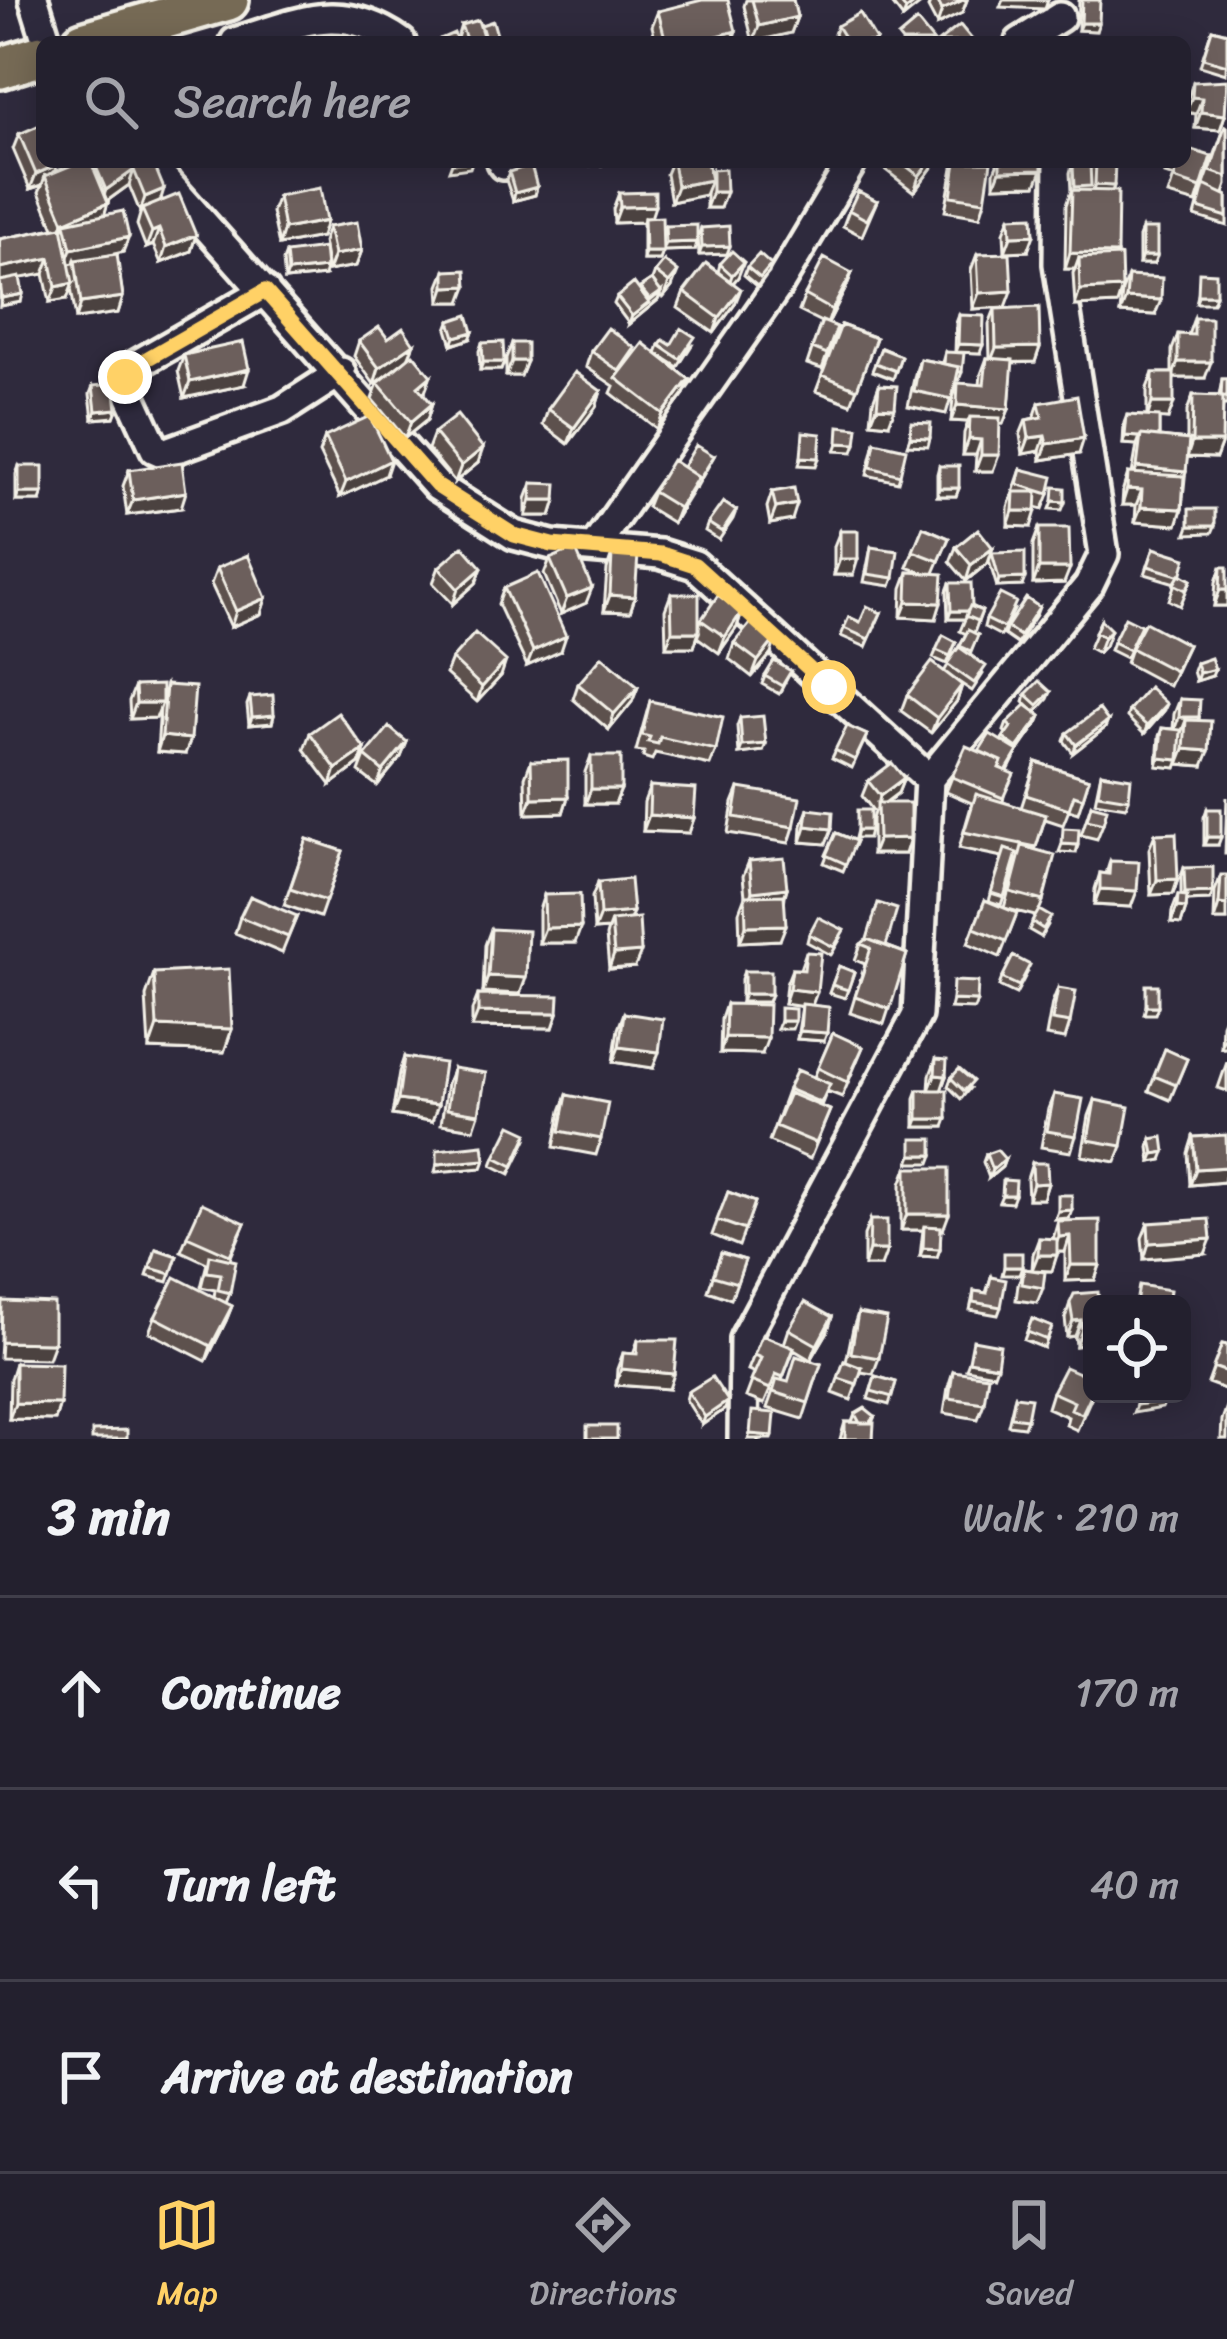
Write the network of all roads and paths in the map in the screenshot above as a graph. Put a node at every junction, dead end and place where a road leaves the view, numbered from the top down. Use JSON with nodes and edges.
{"nodes":[{"id":1,"x":34,"y":0,"type":"edge"},
{"id":2,"x":228,"y":0,"type":"edge"},
{"id":3,"x":309,"y":9,"type":"edge"},
{"id":4,"x":1060,"y":20,"type":"edge"},
{"id":5,"x":44,"y":36,"type":"edge"},
{"id":6,"x":105,"y":36,"type":"edge"},
{"id":7,"x":248,"y":36,"type":"edge"},
{"id":8,"x":392,"y":36,"type":"edge"},
{"id":9,"x":1031,"y":36,"type":"edge"},
{"id":10,"x":36,"y":57,"type":"edge"},
{"id":11,"x":0,"y":68,"type":"edge"},
{"id":12,"x":154,"y":168,"type":"edge"},
{"id":13,"x":848,"y":168,"type":"edge"},
{"id":14,"x":1059,"y":168,"type":"edge"},
{"id":15,"x":265,"y":291,"type":"junction"},
{"id":16,"x":340,"y":372,"type":"junction"},
{"id":17,"x":596,"y":545,"type":"junction"},
{"id":18,"x":929,"y":778,"type":"junction"},
{"id":19,"x":743,"y":1439,"type":"edge"}],
"edges":[{"from":1,"to":5,"type":"street"},
{"from":2,"to":6,"type":"highway"},
{"from":3,"to":7,"type":"street"},
{"from":3,"to":8,"type":"street"},
{"from":4,"to":9,"type":"street"},
{"from":10,"to":11,"type":"highway"},
{"from":12,"to":15,"type":"street"},
{"from":13,"to":17,"type":"street"},
{"from":14,"to":18,"type":"street"},
{"from":15,"to":16,"type":"street"},
{"from":15,"to":16,"type":"street"},
{"from":16,"to":17,"type":"street"},
{"from":17,"to":18,"type":"street"},
{"from":18,"to":19,"type":"street"}]}
